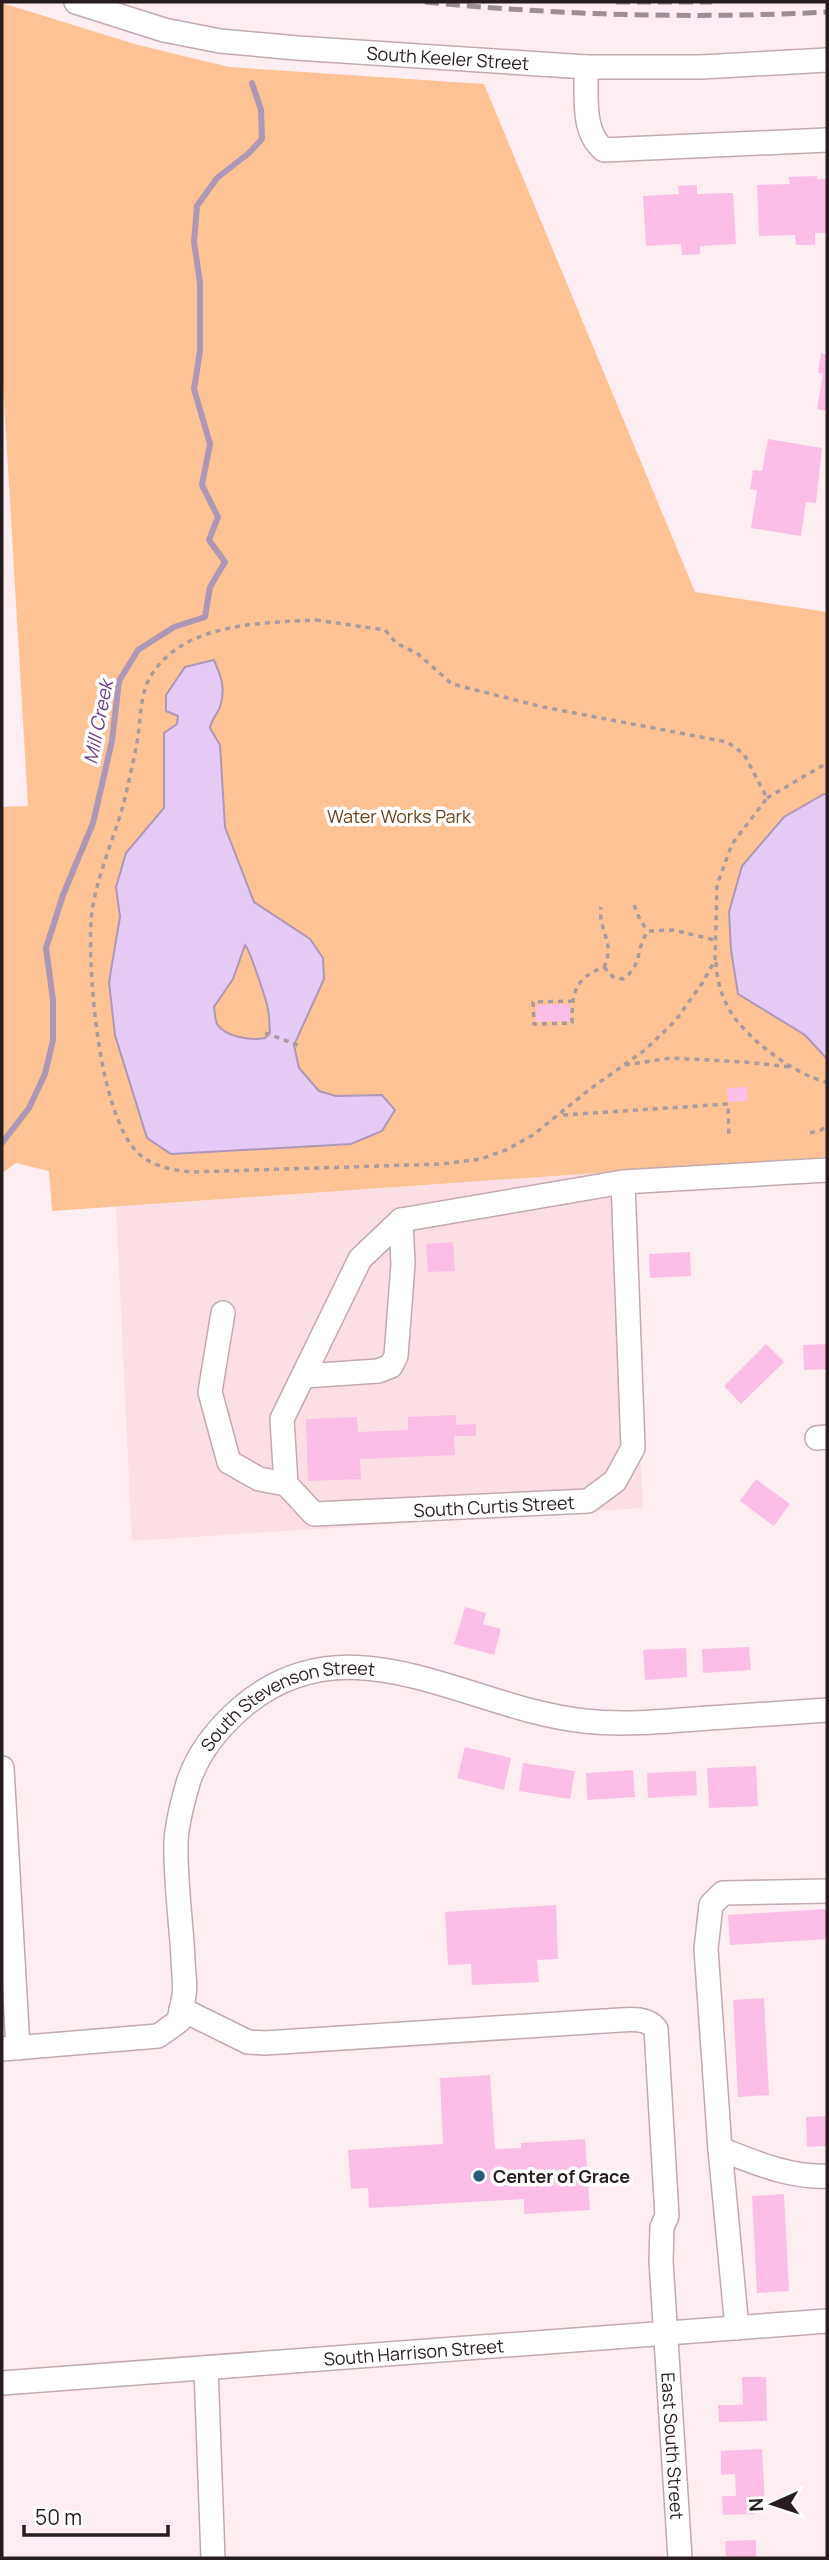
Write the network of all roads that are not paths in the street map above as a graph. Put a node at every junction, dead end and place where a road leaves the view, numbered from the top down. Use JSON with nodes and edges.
{"nodes":[{"id":1,"x":76,"y":2,"type":"edge"},
{"id":2,"x":827,"y":60,"type":"edge"},
{"id":3,"x":586,"y":67,"type":"junction"},
{"id":4,"x":827,"y":140,"type":"edge"},
{"id":5,"x":827,"y":1170,"type":"edge"},
{"id":6,"x":623,"y":1182,"type":"junction"},
{"id":7,"x":401,"y":1220,"type":"junction"},
{"id":8,"x":223,"y":1313,"type":"dead end"},
{"id":9,"x":304,"y":1376,"type":"junction"},
{"id":10,"x":286,"y":1484,"type":"junction"},
{"id":11,"x":827,"y":1710,"type":"edge"},
{"id":12,"x":2,"y":1769,"type":"edge"},
{"id":13,"x":827,"y":1891,"type":"edge"},
{"id":14,"x":181,"y":2009,"type":"junction"},
{"id":15,"x":10,"y":2049,"type":"edge"},
{"id":16,"x":720,"y":2149,"type":"junction"},
{"id":17,"x":827,"y":2176,"type":"edge"},
{"id":18,"x":827,"y":2321,"type":"edge"},
{"id":19,"x":737,"y":2328,"type":"junction"},
{"id":20,"x":667,"y":2334,"type":"junction"},
{"id":21,"x":206,"y":2368,"type":"junction"},
{"id":22,"x":2,"y":2383,"type":"edge"},
{"id":23,"x":214,"y":2558,"type":"edge"},
{"id":24,"x":680,"y":2558,"type":"edge"}],
"edges":[{"from":1,"to":3,"type":"street","name":"South Keeler Street"},
{"from":2,"to":3,"type":"street","name":"South Keeler Street"},
{"from":3,"to":4,"type":"street"},
{"from":5,"to":6,"type":"street"},
{"from":6,"to":7,"type":"street"},
{"from":6,"to":10,"type":"street","name":"South Curtis Street"},
{"from":7,"to":9,"type":"street"},
{"from":7,"to":9,"type":"street"},
{"from":8,"to":10,"type":"street"},
{"from":9,"to":10,"type":"street"},
{"from":11,"to":14,"type":"street","name":"South Stevenson Street"},
{"from":12,"to":15,"type":"street"},
{"from":13,"to":16,"type":"street"},
{"from":14,"to":15,"type":"street"},
{"from":14,"to":20,"type":"street","name":"East South Street"},
{"from":16,"to":17,"type":"street"},
{"from":16,"to":19,"type":"street"},
{"from":18,"to":19,"type":"street","name":"South Harrison Street"},
{"from":19,"to":20,"type":"street","name":"South Harrison Street"},
{"from":20,"to":21,"type":"street","name":"South Harrison Street"},
{"from":20,"to":24,"type":"street","name":"East South Street"},
{"from":21,"to":22,"type":"street","name":"South Harrison Street"},
{"from":21,"to":23,"type":"street"}]}
